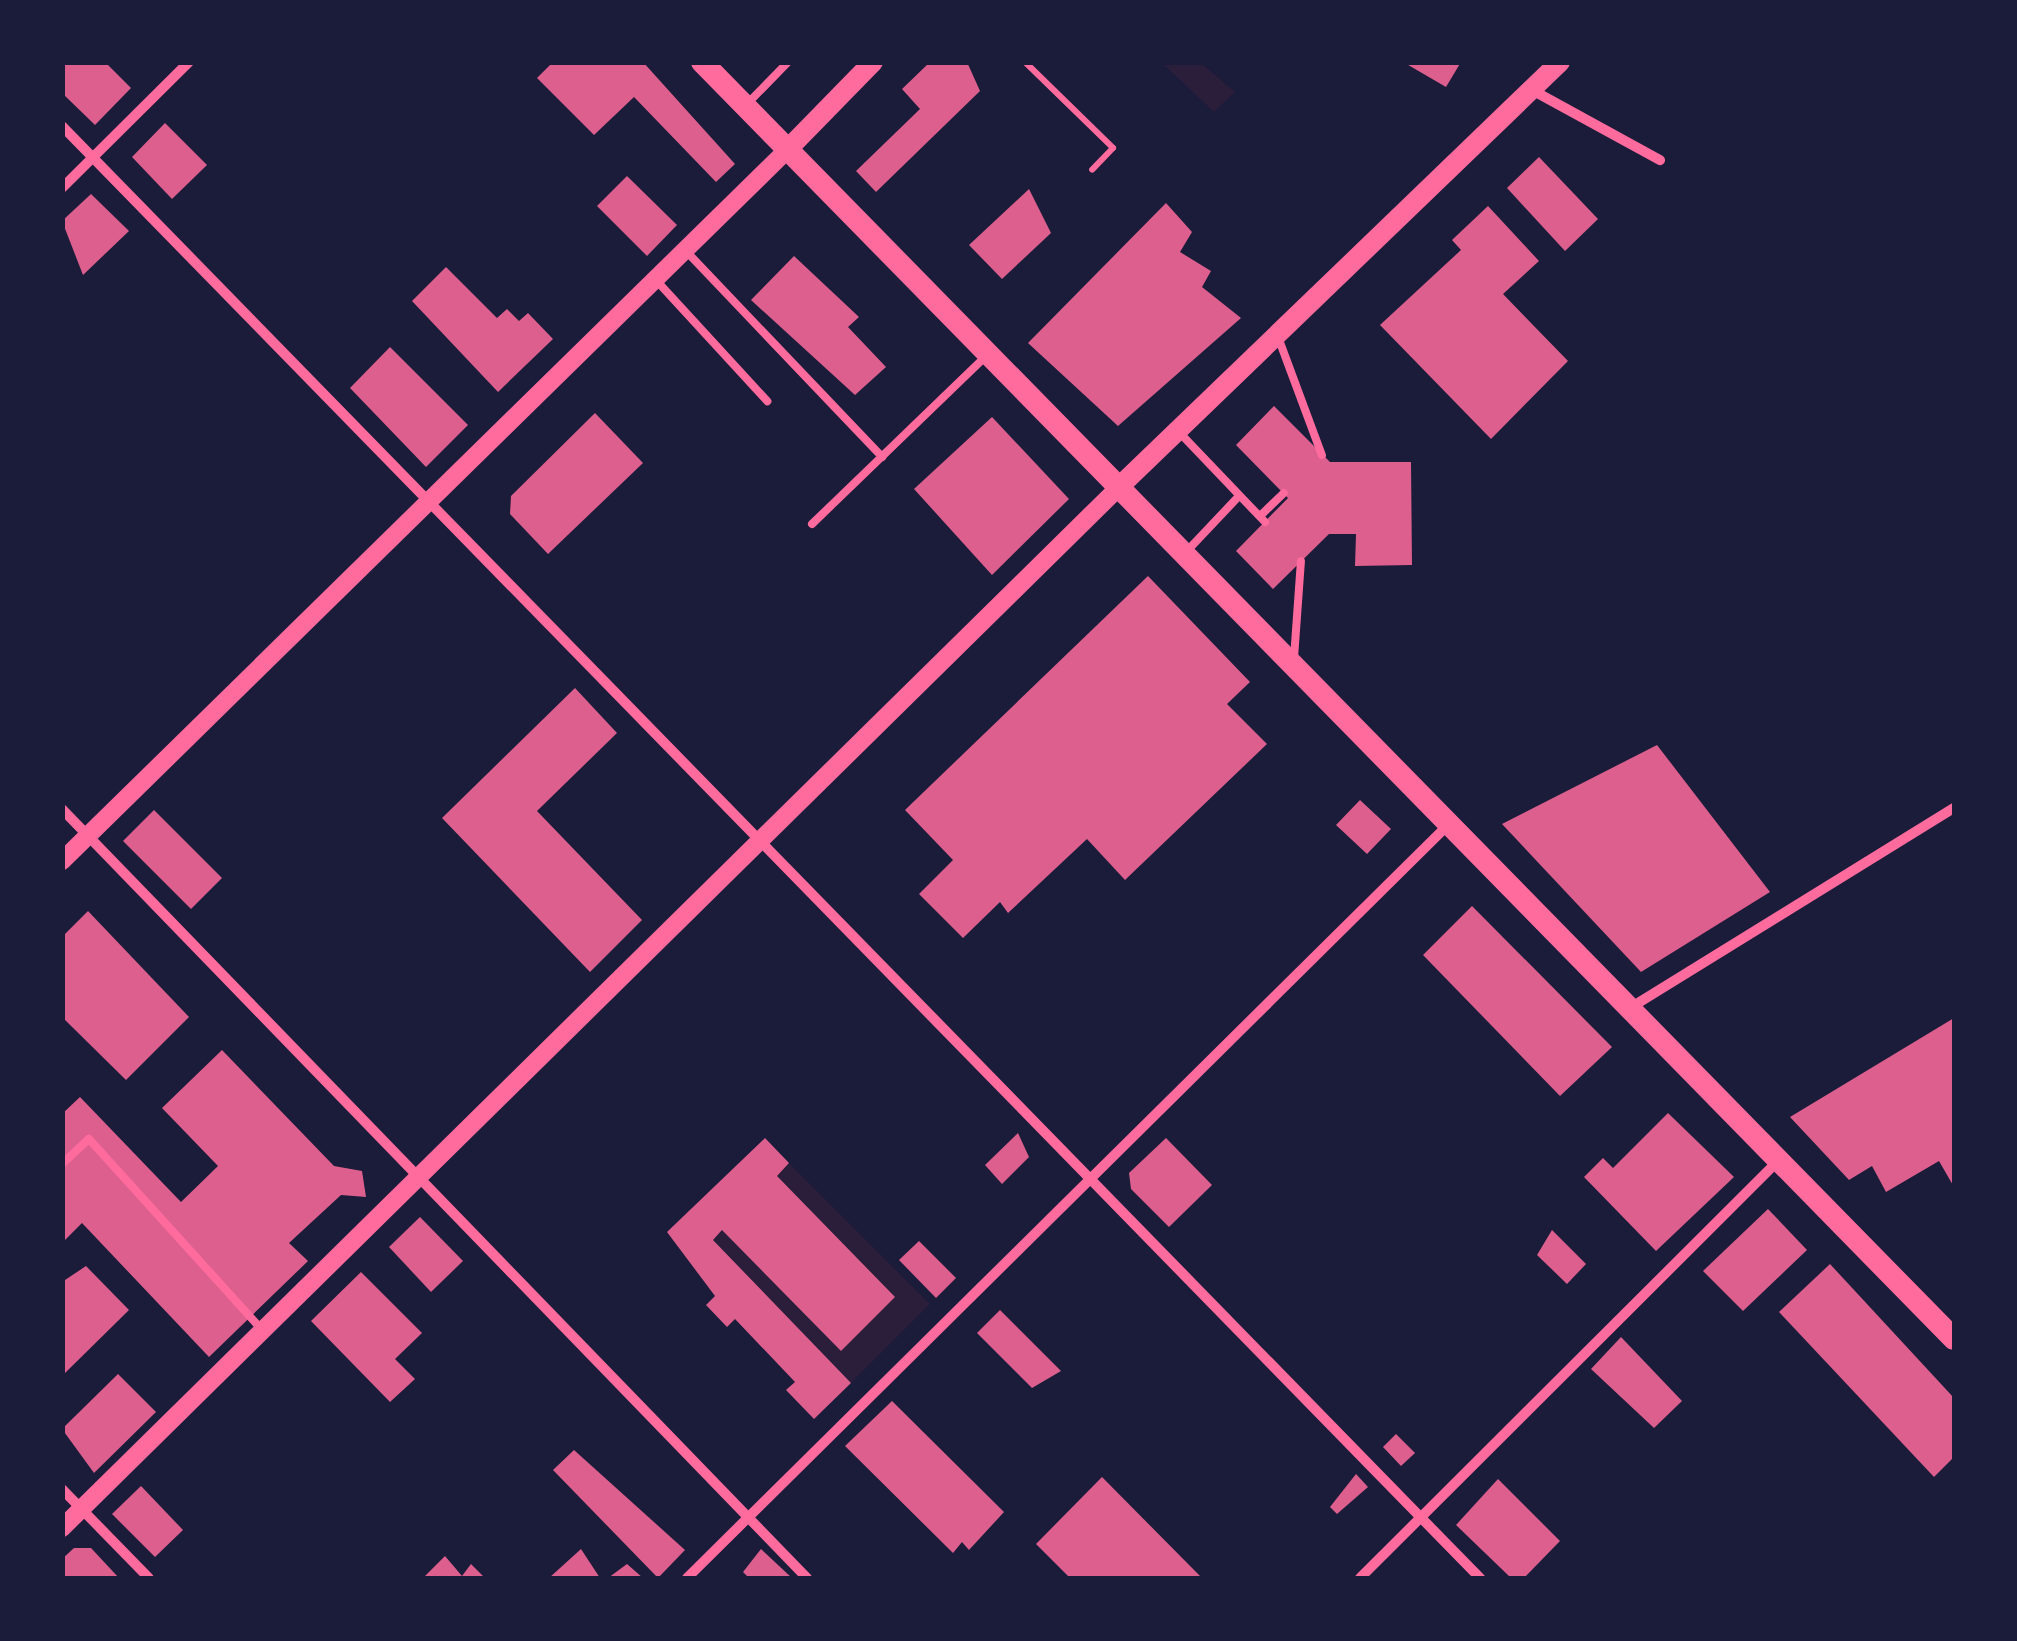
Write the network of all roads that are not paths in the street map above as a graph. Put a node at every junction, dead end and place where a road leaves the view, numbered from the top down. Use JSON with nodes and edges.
{"nodes":[{"id":1,"x":190,"y":62,"type":"edge"},
{"id":2,"x":702,"y":62,"type":"edge"},
{"id":3,"x":788,"y":62,"type":"edge"},
{"id":4,"x":873,"y":62,"type":"edge"},
{"id":5,"x":1560,"y":62,"type":"edge"},
{"id":6,"x":1532,"y":90,"type":"junction"},
{"id":7,"x":745,"y":106,"type":"junction"},
{"id":8,"x":62,"y":126,"type":"edge"},
{"id":9,"x":788,"y":148,"type":"junction"},
{"id":10,"x":94,"y":158,"type":"junction"},
{"id":11,"x":1660,"y":160,"type":"dead end"},
{"id":12,"x":62,"y":188,"type":"edge"},
{"id":13,"x":685,"y":249,"type":"junction"},
{"id":14,"x":654,"y":278,"type":"junction"},
{"id":15,"x":1277,"y":335,"type":"junction"},
{"id":16,"x":990,"y":352,"type":"junction"},
{"id":17,"x":766,"y":401,"type":"dead end"},
{"id":18,"x":1178,"y":432,"type":"junction"},
{"id":19,"x":1322,"y":455,"type":"dead end"},
{"id":20,"x":882,"y":457,"type":"junction"},
{"id":21,"x":1120,"y":486,"type":"junction"},
{"id":22,"x":1284,"y":492,"type":"dead end"},
{"id":23,"x":1239,"y":496,"type":"junction"},
{"id":24,"x":428,"y":504,"type":"junction"},
{"id":25,"x":812,"y":524,"type":"dead end"},
{"id":26,"x":1186,"y":552,"type":"junction"},
{"id":27,"x":1301,"y":561,"type":"dead end"},
{"id":28,"x":1293,"y":663,"type":"junction"},
{"id":29,"x":1954,"y":808,"type":"edge"},
{"id":30,"x":62,"y":809,"type":"edge"},
{"id":31,"x":1450,"y":823,"type":"junction"},
{"id":32,"x":88,"y":836,"type":"junction"},
{"id":33,"x":758,"y":842,"type":"junction"},
{"id":34,"x":62,"y":862,"type":"edge"},
{"id":35,"x":1630,"y":1008,"type":"junction"},
{"id":36,"x":1779,"y":1160,"type":"junction"},
{"id":37,"x":62,"y":1164,"type":"edge"},
{"id":38,"x":419,"y":1177,"type":"junction"},
{"id":39,"x":1088,"y":1181,"type":"junction"},
{"id":40,"x":262,"y":1330,"type":"junction"},
{"id":41,"x":1954,"y":1339,"type":"edge"},
{"id":42,"x":62,"y":1489,"type":"edge"},
{"id":43,"x":82,"y":1509,"type":"junction"},
{"id":44,"x":748,"y":1518,"type":"junction"},
{"id":45,"x":1421,"y":1518,"type":"junction"},
{"id":46,"x":62,"y":1528,"type":"edge"},
{"id":47,"x":150,"y":1578,"type":"edge"},
{"id":48,"x":688,"y":1578,"type":"edge"},
{"id":49,"x":806,"y":1578,"type":"edge"},
{"id":50,"x":1360,"y":1578,"type":"edge"},
{"id":51,"x":1480,"y":1578,"type":"edge"}],
"edges":[{"from":1,"to":10,"type":"street"},
{"from":2,"to":7,"type":"main road"},
{"from":3,"to":7,"type":"lane"},
{"from":4,"to":9,"type":"main road"},
{"from":5,"to":6,"type":"main road"},
{"from":6,"to":11,"type":"street"},
{"from":6,"to":15,"type":"main road"},
{"from":7,"to":9,"type":"main road"},
{"from":8,"to":10,"type":"street"},
{"from":9,"to":13,"type":"street"},
{"from":9,"to":16,"type":"main road"},
{"from":10,"to":12,"type":"street"},
{"from":10,"to":24,"type":"street"},
{"from":13,"to":14,"type":"street"},
{"from":13,"to":20,"type":"lane"},
{"from":14,"to":17,"type":"lane"},
{"from":14,"to":24,"type":"street"},
{"from":15,"to":18,"type":"main road"},
{"from":15,"to":19,"type":"lane"},
{"from":16,"to":20,"type":"lane"},
{"from":16,"to":21,"type":"main road"},
{"from":18,"to":21,"type":"main road"},
{"from":18,"to":23,"type":"lane"},
{"from":20,"to":25,"type":"lane"},
{"from":21,"to":26,"type":"main road"},
{"from":21,"to":33,"type":"street"},
{"from":22,"to":23,"type":"lane"},
{"from":23,"to":26,"type":"lane"},
{"from":24,"to":32,"type":"street"},
{"from":24,"to":33,"type":"street"},
{"from":26,"to":28,"type":"main road"},
{"from":27,"to":28,"type":"lane"},
{"from":28,"to":31,"type":"main road"},
{"from":29,"to":35,"type":"street"},
{"from":30,"to":32,"type":"street"},
{"from":31,"to":35,"type":"main road"},
{"from":31,"to":39,"type":"street"},
{"from":32,"to":34,"type":"street"},
{"from":32,"to":38,"type":"street"},
{"from":33,"to":38,"type":"street"},
{"from":33,"to":39,"type":"street"},
{"from":35,"to":36,"type":"main road"},
{"from":36,"to":41,"type":"main road"},
{"from":36,"to":45,"type":"street"},
{"from":37,"to":40,"type":"lane"},
{"from":38,"to":40,"type":"street"},
{"from":38,"to":44,"type":"street"},
{"from":39,"to":44,"type":"street"},
{"from":39,"to":45,"type":"street"},
{"from":40,"to":43,"type":"street"},
{"from":42,"to":43,"type":"street"},
{"from":43,"to":46,"type":"street"},
{"from":43,"to":47,"type":"street"},
{"from":44,"to":48,"type":"street"},
{"from":44,"to":49,"type":"street"},
{"from":45,"to":50,"type":"street"},
{"from":45,"to":51,"type":"street"}]}
